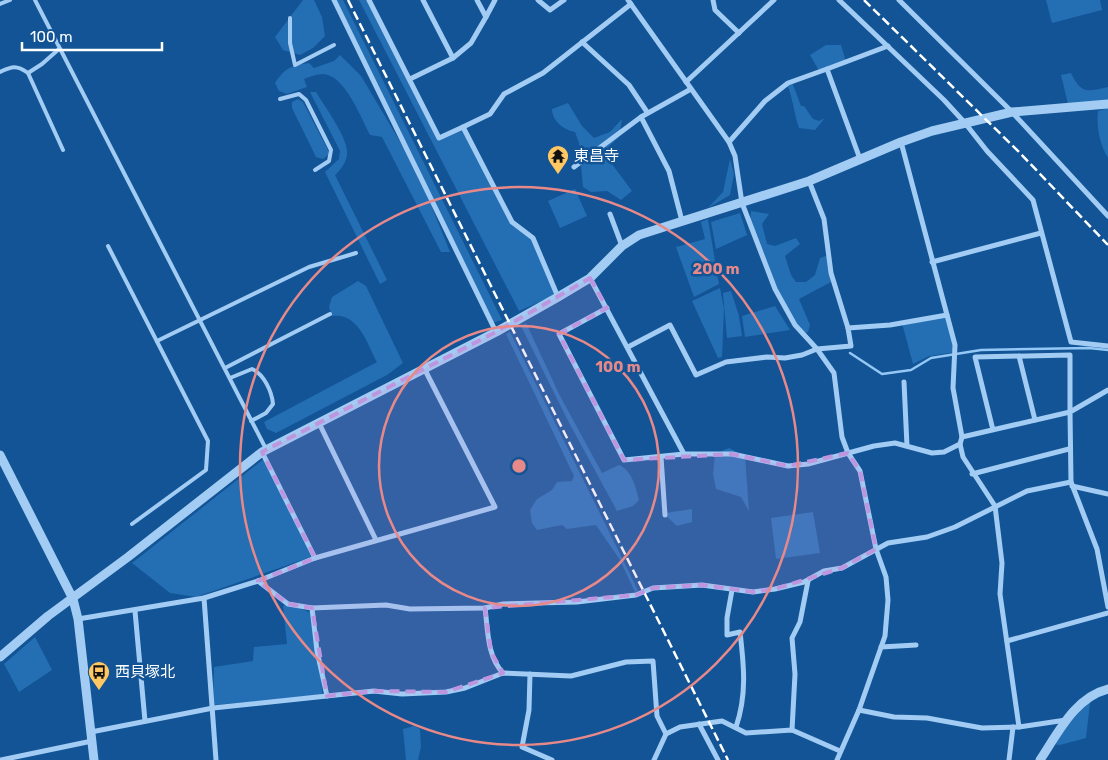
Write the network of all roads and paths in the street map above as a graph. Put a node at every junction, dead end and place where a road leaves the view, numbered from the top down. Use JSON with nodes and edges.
{"nodes":[{"id":1,"x":10,"y":0,"type":"edge"},
{"id":2,"x":35,"y":0,"type":"edge"},
{"id":3,"x":334,"y":0,"type":"edge"},
{"id":4,"x":369,"y":0,"type":"edge"},
{"id":5,"x":423,"y":0,"type":"edge"},
{"id":6,"x":477,"y":0,"type":"edge"},
{"id":7,"x":495,"y":0,"type":"edge"},
{"id":8,"x":538,"y":0,"type":"edge"},
{"id":9,"x":564,"y":0,"type":"edge"},
{"id":10,"x":713,"y":0,"type":"edge"},
{"id":11,"x":774,"y":0,"type":"edge"},
{"id":12,"x":839,"y":0,"type":"edge"},
{"id":13,"x":899,"y":0,"type":"edge"},
{"id":14,"x":630,"y":2,"type":"edge"},
{"id":15,"x":0,"y":4,"type":"edge"},
{"id":16,"x":486,"y":17,"type":"junction"},
{"id":17,"x":290,"y":18,"type":"dead end"},
{"id":18,"x":739,"y":33,"type":"junction"},
{"id":19,"x":582,"y":42,"type":"junction"},
{"id":20,"x":334,"y":45,"type":"dead end"},
{"id":21,"x":888,"y":46,"type":"junction"},
{"id":22,"x":59,"y":49,"type":"junction"},
{"id":23,"x":453,"y":58,"type":"junction"},
{"id":24,"x":827,"y":69,"type":"junction"},
{"id":25,"x":0,"y":72,"type":"edge"},
{"id":26,"x":28,"y":73,"type":"junction"},
{"id":27,"x":410,"y":79,"type":"junction"},
{"id":28,"x":686,"y":82,"type":"junction"},
{"id":29,"x":691,"y":89,"type":"junction"},
{"id":30,"x":280,"y":99,"type":"dead end"},
{"id":31,"x":1108,"y":104,"type":"edge"},
{"id":32,"x":647,"y":112,"type":"junction"},
{"id":33,"x":1012,"y":112,"type":"junction"},
{"id":34,"x":641,"y":117,"type":"junction"},
{"id":35,"x":965,"y":123,"type":"junction"},
{"id":36,"x":463,"y":127,"type":"junction"},
{"id":37,"x":730,"y":142,"type":"junction"},
{"id":38,"x":900,"y":142,"type":"junction"},
{"id":39,"x":63,"y":150,"type":"dead end"},
{"id":40,"x":860,"y":159,"type":"junction"},
{"id":41,"x":574,"y":167,"type":"dead end"},
{"id":42,"x":315,"y":170,"type":"dead end"},
{"id":43,"x":809,"y":181,"type":"junction"},
{"id":44,"x":742,"y":203,"type":"junction"},
{"id":45,"x":610,"y":214,"type":"dead end"},
{"id":46,"x":1108,"y":216,"type":"edge"},
{"id":47,"x":682,"y":221,"type":"junction"},
{"id":48,"x":1041,"y":233,"type":"junction"},
{"id":49,"x":108,"y":246,"type":"dead end"},
{"id":50,"x":622,"y":246,"type":"junction"},
{"id":51,"x":356,"y":253,"type":"dead end"},
{"id":52,"x":932,"y":262,"type":"junction"},
{"id":53,"x":590,"y":278,"type":"junction"},
{"id":54,"x":558,"y":297,"type":"junction"},
{"id":55,"x":607,"y":308,"type":"junction"},
{"id":56,"x":330,"y":314,"type":"dead end"},
{"id":57,"x":947,"y":315,"type":"junction"},
{"id":58,"x":200,"y":320,"type":"junction"},
{"id":59,"x":848,"y":328,"type":"junction"},
{"id":60,"x":496,"y":332,"type":"junction"},
{"id":61,"x":157,"y":341,"type":"junction"},
{"id":62,"x":1108,"y":346,"type":"edge"},
{"id":63,"x":628,"y":347,"type":"junction"},
{"id":64,"x":817,"y":349,"type":"junction"},
{"id":65,"x":1019,"y":356,"type":"junction"},
{"id":66,"x":225,"y":368,"type":"junction"},
{"id":67,"x":424,"y":368,"type":"junction"},
{"id":68,"x":230,"y":378,"type":"junction"},
{"id":69,"x":904,"y":382,"type":"dead end"},
{"id":70,"x":1108,"y":390,"type":"edge"},
{"id":71,"x":1070,"y":412,"type":"junction"},
{"id":72,"x":1035,"y":420,"type":"junction"},
{"id":73,"x":252,"y":421,"type":"junction"},
{"id":74,"x":319,"y":423,"type":"junction"},
{"id":75,"x":993,"y":430,"type":"junction"},
{"id":76,"x":962,"y":437,"type":"junction"},
{"id":77,"x":960,"y":444,"type":"junction"},
{"id":78,"x":907,"y":446,"type":"junction"},
{"id":79,"x":1069,"y":449,"type":"junction"},
{"id":80,"x":264,"y":451,"type":"junction"},
{"id":81,"x":848,"y":453,"type":"junction"},
{"id":82,"x":684,"y":454,"type":"junction"},
{"id":83,"x":0,"y":455,"type":"edge"},
{"id":84,"x":661,"y":457,"type":"junction"},
{"id":85,"x":972,"y":474,"type":"junction"},
{"id":86,"x":1072,"y":484,"type":"junction"},
{"id":87,"x":1108,"y":494,"type":"edge"},
{"id":88,"x":995,"y":506,"type":"junction"},
{"id":89,"x":665,"y":515,"type":"dead end"},
{"id":90,"x":132,"y":524,"type":"dead end"},
{"id":91,"x":376,"y":540,"type":"junction"},
{"id":92,"x":876,"y":549,"type":"junction"},
{"id":93,"x":315,"y":558,"type":"junction"},
{"id":94,"x":258,"y":580,"type":"junction"},
{"id":95,"x":808,"y":580,"type":"junction"},
{"id":96,"x":732,"y":590,"type":"junction"},
{"id":97,"x":204,"y":598,"type":"junction"},
{"id":98,"x":73,"y":599,"type":"junction"},
{"id":99,"x":1108,"y":607,"type":"edge"},
{"id":100,"x":312,"y":608,"type":"junction"},
{"id":101,"x":484,"y":608,"type":"junction"},
{"id":102,"x":135,"y":611,"type":"junction"},
{"id":103,"x":1108,"y":613,"type":"edge"},
{"id":104,"x":78,"y":619,"type":"junction"},
{"id":105,"x":1007,"y":641,"type":"junction"},
{"id":106,"x":916,"y":645,"type":"dead end"},
{"id":107,"x":881,"y":647,"type":"junction"},
{"id":108,"x":0,"y":656,"type":"edge"},
{"id":109,"x":503,"y":673,"type":"junction"},
{"id":110,"x":530,"y":674,"type":"junction"},
{"id":111,"x":1108,"y":689,"type":"edge"},
{"id":112,"x":327,"y":696,"type":"junction"},
{"id":113,"x":213,"y":708,"type":"junction"},
{"id":114,"x":859,"y":710,"type":"junction"},
{"id":115,"x":1068,"y":719,"type":"junction"},
{"id":116,"x":145,"y":722,"type":"junction"},
{"id":117,"x":699,"y":724,"type":"junction"},
{"id":118,"x":736,"y":727,"type":"junction"},
{"id":119,"x":1016,"y":727,"type":"junction"},
{"id":120,"x":792,"y":730,"type":"junction"},
{"id":121,"x":666,"y":734,"type":"junction"},
{"id":122,"x":92,"y":736,"type":"junction"},
{"id":123,"x":840,"y":752,"type":"junction"},
{"id":124,"x":1,"y":760,"type":"edge"},
{"id":125,"x":94,"y":760,"type":"edge"},
{"id":126,"x":216,"y":760,"type":"edge"},
{"id":127,"x":552,"y":760,"type":"edge"},
{"id":128,"x":654,"y":760,"type":"edge"},
{"id":129,"x":718,"y":760,"type":"edge"},
{"id":130,"x":837,"y":760,"type":"edge"},
{"id":131,"x":1009,"y":760,"type":"edge"},
{"id":132,"x":1040,"y":760,"type":"edge"}],
"edges":[{"from":1,"to":15,"type":"lane"},
{"from":2,"to":22,"type":"lane"},
{"from":3,"to":60,"type":"street"},
{"from":4,"to":27,"type":"street"},
{"from":5,"to":23,"type":"street"},
{"from":6,"to":16,"type":"street"},
{"from":7,"to":16,"type":"street"},
{"from":8,"to":9,"type":"street"},
{"from":10,"to":18,"type":"street"},
{"from":11,"to":18,"type":"street"},
{"from":12,"to":21,"type":"street"},
{"from":13,"to":33,"type":"street"},
{"from":14,"to":19,"type":"street"},
{"from":14,"to":28,"type":"street"},
{"from":16,"to":23,"type":"street"},
{"from":17,"to":20,"type":"lane"},
{"from":18,"to":28,"type":"street"},
{"from":19,"to":32,"type":"street"},
{"from":19,"to":36,"type":"street"},
{"from":21,"to":24,"type":"street"},
{"from":21,"to":35,"type":"street"},
{"from":22,"to":26,"type":"lane"},
{"from":22,"to":58,"type":"lane"},
{"from":23,"to":27,"type":"street"},
{"from":24,"to":37,"type":"street"},
{"from":24,"to":40,"type":"street"},
{"from":25,"to":26,"type":"lane"},
{"from":26,"to":39,"type":"lane"},
{"from":27,"to":36,"type":"street"},
{"from":28,"to":29,"type":"street"},
{"from":29,"to":32,"type":"street"},
{"from":29,"to":37,"type":"street"},
{"from":30,"to":42,"type":"lane"},
{"from":31,"to":33,"type":"street"},
{"from":32,"to":34,"type":"street"},
{"from":33,"to":35,"type":"street"},
{"from":33,"to":46,"type":"street"},
{"from":34,"to":41,"type":"street"},
{"from":34,"to":47,"type":"street"},
{"from":35,"to":38,"type":"street"},
{"from":35,"to":48,"type":"street"},
{"from":36,"to":54,"type":"street"},
{"from":37,"to":44,"type":"street"},
{"from":38,"to":40,"type":"street"},
{"from":38,"to":52,"type":"street"},
{"from":40,"to":43,"type":"street"},
{"from":43,"to":44,"type":"street"},
{"from":43,"to":59,"type":"street"},
{"from":44,"to":47,"type":"street"},
{"from":44,"to":64,"type":"street"},
{"from":45,"to":50,"type":"street"},
{"from":47,"to":50,"type":"street"},
{"from":48,"to":52,"type":"street"},
{"from":48,"to":62,"type":"street"},
{"from":49,"to":61,"type":"lane"},
{"from":50,"to":53,"type":"street"},
{"from":51,"to":58,"type":"lane"},
{"from":52,"to":57,"type":"street"},
{"from":53,"to":54,"type":"street"},
{"from":53,"to":55,"type":"street"},
{"from":54,"to":60,"type":"street"},
{"from":55,"to":63,"type":"street"},
{"from":55,"to":84,"type":"street"},
{"from":56,"to":66,"type":"lane"},
{"from":57,"to":59,"type":"street"},
{"from":57,"to":76,"type":"street"},
{"from":58,"to":61,"type":"lane"},
{"from":58,"to":66,"type":"lane"},
{"from":59,"to":64,"type":"street"},
{"from":60,"to":67,"type":"street"},
{"from":61,"to":90,"type":"lane"},
{"from":63,"to":64,"type":"street"},
{"from":63,"to":82,"type":"street"},
{"from":64,"to":81,"type":"street"},
{"from":65,"to":71,"type":"street"},
{"from":65,"to":72,"type":"street"},
{"from":65,"to":75,"type":"street"},
{"from":66,"to":68,"type":"lane"},
{"from":67,"to":74,"type":"street"},
{"from":67,"to":91,"type":"street"},
{"from":68,"to":73,"type":"lane"},
{"from":68,"to":73,"type":"lane"},
{"from":69,"to":78,"type":"street"},
{"from":70,"to":71,"type":"street"},
{"from":71,"to":72,"type":"street"},
{"from":71,"to":79,"type":"street"},
{"from":72,"to":75,"type":"street"},
{"from":73,"to":80,"type":"lane"},
{"from":74,"to":80,"type":"street"},
{"from":74,"to":91,"type":"street"},
{"from":75,"to":76,"type":"street"},
{"from":76,"to":77,"type":"street"},
{"from":77,"to":78,"type":"street"},
{"from":77,"to":85,"type":"street"},
{"from":78,"to":81,"type":"street"},
{"from":79,"to":85,"type":"street"},
{"from":79,"to":86,"type":"street"},
{"from":80,"to":93,"type":"street"},
{"from":80,"to":98,"type":"street"},
{"from":81,"to":82,"type":"street"},
{"from":81,"to":92,"type":"street"},
{"from":82,"to":84,"type":"street"},
{"from":83,"to":98,"type":"street"},
{"from":84,"to":89,"type":"street"},
{"from":85,"to":88,"type":"street"},
{"from":86,"to":87,"type":"street"},
{"from":86,"to":88,"type":"street"},
{"from":86,"to":99,"type":"street"},
{"from":88,"to":92,"type":"street"},
{"from":88,"to":105,"type":"street"},
{"from":91,"to":93,"type":"street"},
{"from":92,"to":95,"type":"street"},
{"from":92,"to":107,"type":"street"},
{"from":93,"to":94,"type":"street"},
{"from":94,"to":97,"type":"street"},
{"from":94,"to":100,"type":"street"},
{"from":95,"to":96,"type":"street"},
{"from":95,"to":120,"type":"street"},
{"from":96,"to":101,"type":"street"},
{"from":96,"to":118,"type":"street"},
{"from":97,"to":102,"type":"street"},
{"from":97,"to":113,"type":"street"},
{"from":98,"to":104,"type":"street"},
{"from":98,"to":108,"type":"street"},
{"from":100,"to":101,"type":"street"},
{"from":100,"to":112,"type":"street"},
{"from":101,"to":109,"type":"street"},
{"from":102,"to":104,"type":"street"},
{"from":102,"to":116,"type":"street"},
{"from":103,"to":105,"type":"street"},
{"from":104,"to":122,"type":"street"},
{"from":105,"to":119,"type":"street"},
{"from":106,"to":107,"type":"street"},
{"from":107,"to":114,"type":"street"},
{"from":109,"to":110,"type":"street"},
{"from":109,"to":112,"type":"street"},
{"from":110,"to":121,"type":"street"},
{"from":110,"to":127,"type":"street"},
{"from":111,"to":115,"type":"street"},
{"from":112,"to":113,"type":"street"},
{"from":113,"to":116,"type":"street"},
{"from":113,"to":126,"type":"street"},
{"from":114,"to":119,"type":"street"},
{"from":114,"to":123,"type":"street"},
{"from":115,"to":119,"type":"street"},
{"from":115,"to":132,"type":"street"},
{"from":116,"to":122,"type":"street"},
{"from":117,"to":118,"type":"street"},
{"from":117,"to":121,"type":"street"},
{"from":117,"to":129,"type":"street"},
{"from":118,"to":120,"type":"street"},
{"from":119,"to":131,"type":"street"},
{"from":120,"to":123,"type":"street"},
{"from":121,"to":128,"type":"street"},
{"from":122,"to":124,"type":"street"},
{"from":122,"to":125,"type":"street"},
{"from":123,"to":130,"type":"street"}]}
